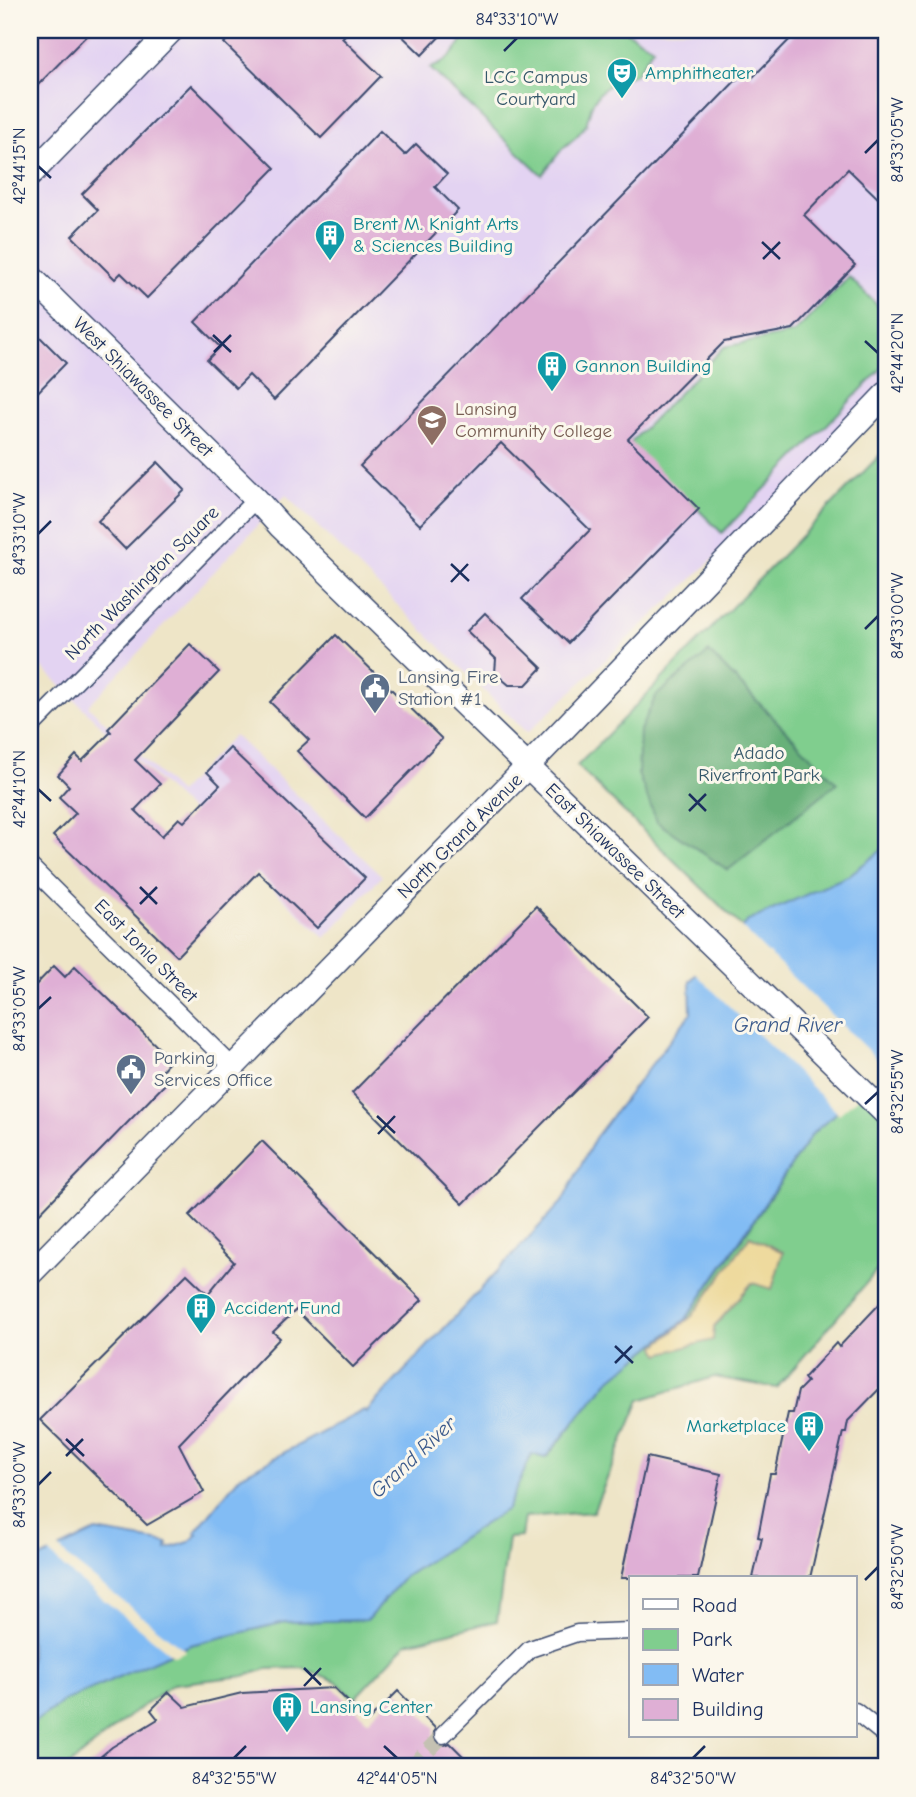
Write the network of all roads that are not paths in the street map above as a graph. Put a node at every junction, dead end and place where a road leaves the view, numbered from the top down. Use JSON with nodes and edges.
{"nodes":[{"id":1,"x":172,"y":30,"type":"edge"},
{"id":2,"x":30,"y":175,"type":"edge"},
{"id":3,"x":30,"y":276,"type":"edge"},
{"id":4,"x":886,"y":394,"type":"edge"},
{"id":5,"x":256,"y":499,"type":"junction"},
{"id":6,"x":30,"y":728,"type":"edge"},
{"id":7,"x":527,"y":767,"type":"junction"},
{"id":8,"x":30,"y":866,"type":"edge"},
{"id":9,"x":232,"y":1066,"type":"junction"},
{"id":10,"x":886,"y":1114,"type":"edge"},
{"id":11,"x":30,"y":1274,"type":"edge"},
{"id":12,"x":629,"y":1631,"type":"edge"},
{"id":13,"x":856,"y":1711,"type":"edge"},
{"id":14,"x":443,"y":1735,"type":"tunnel mouth"},
{"id":15,"x":886,"y":1736,"type":"edge"}],
"edges":[{"from":1,"to":2,"type":"street"},
{"from":3,"to":5,"type":"street","name":"West Shiawassee Street"},
{"from":4,"to":7,"type":"street","name":"North Grand Avenue"},
{"from":5,"to":6,"type":"street","name":"North Washington Square"},
{"from":5,"to":7,"type":"street","name":"East Shiawassee Street"},
{"from":7,"to":9,"type":"street","name":"North Grand Avenue"},
{"from":7,"to":10,"type":"street","name":"East Shiawassee Street"},
{"from":8,"to":9,"type":"street","name":"East Ionia Street"},
{"from":9,"to":11,"type":"street","name":"North Grand Avenue"},
{"from":12,"to":14,"type":"street"},
{"from":13,"to":15,"type":"street"}]}
